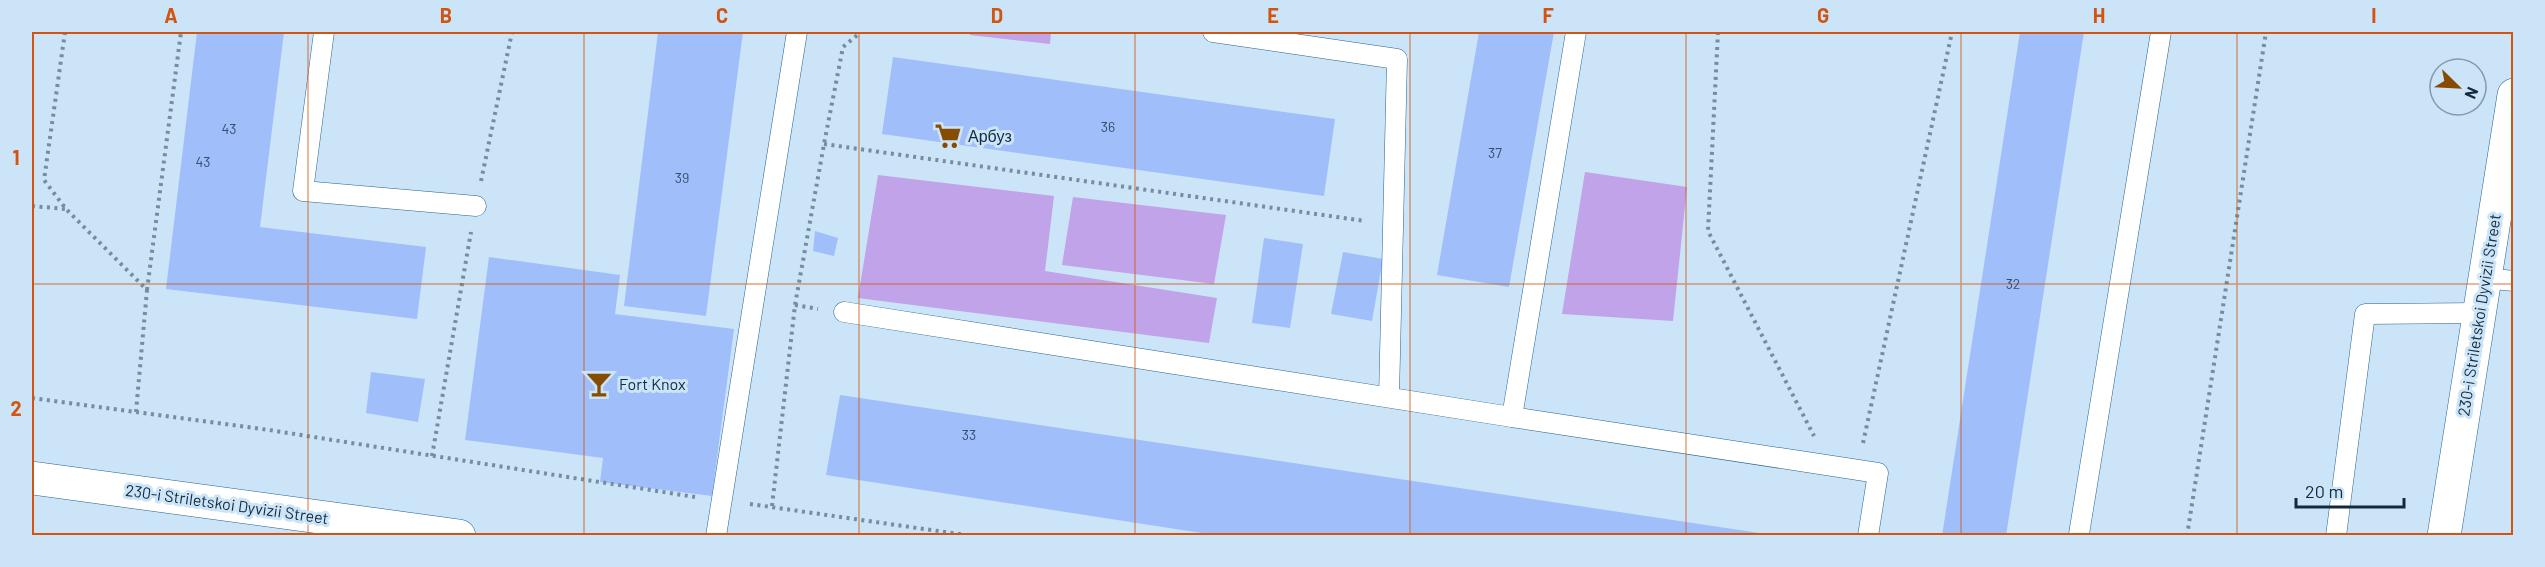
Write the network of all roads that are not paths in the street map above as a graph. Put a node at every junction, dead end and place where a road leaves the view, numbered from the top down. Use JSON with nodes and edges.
{"nodes":[{"id":1,"x":324,"y":32,"type":"edge"},
{"id":2,"x":797,"y":32,"type":"edge"},
{"id":3,"x":1213,"y":32,"type":"edge"},
{"id":4,"x":1575,"y":32,"type":"edge"},
{"id":5,"x":2161,"y":32,"type":"edge"},
{"id":6,"x":2514,"y":95,"type":"edge"},
{"id":7,"x":476,"y":206,"type":"road end"},
{"id":8,"x":2499,"y":280,"type":"edge"},
{"id":9,"x":844,"y":312,"type":"dead end"},
{"id":10,"x":2479,"y":313,"type":"junction"},
{"id":11,"x":1389,"y":397,"type":"junction"},
{"id":12,"x":1512,"y":417,"type":"junction"},
{"id":13,"x":32,"y":478,"type":"edge"},
{"id":14,"x":2079,"y":534,"type":"dead end"},
{"id":15,"x":459,"y":536,"type":"edge"},
{"id":16,"x":716,"y":536,"type":"edge"},
{"id":17,"x":1868,"y":536,"type":"edge"},
{"id":18,"x":2336,"y":536,"type":"edge"},
{"id":19,"x":2444,"y":536,"type":"edge"}],
"edges":[{"from":1,"to":7,"type":"lane"},
{"from":2,"to":16,"type":"lane"},
{"from":3,"to":11,"type":"lane"},
{"from":4,"to":12,"type":"lane"},
{"from":5,"to":14,"type":"lane"},
{"from":6,"to":8,"type":"street","name":"230-i Striletskoi Dyvizii Street"},
{"from":8,"to":10,"type":"street","name":"230-i Striletskoi Dyvizii Street"},
{"from":9,"to":11,"type":"lane"},
{"from":10,"to":18,"type":"lane"},
{"from":10,"to":19,"type":"street","name":"230-i Striletskoi Dyvizii Street"},
{"from":11,"to":12,"type":"lane"},
{"from":12,"to":17,"type":"lane"},
{"from":13,"to":15,"type":"street","name":"230-i Striletskoi Dyvizii Street"}]}
